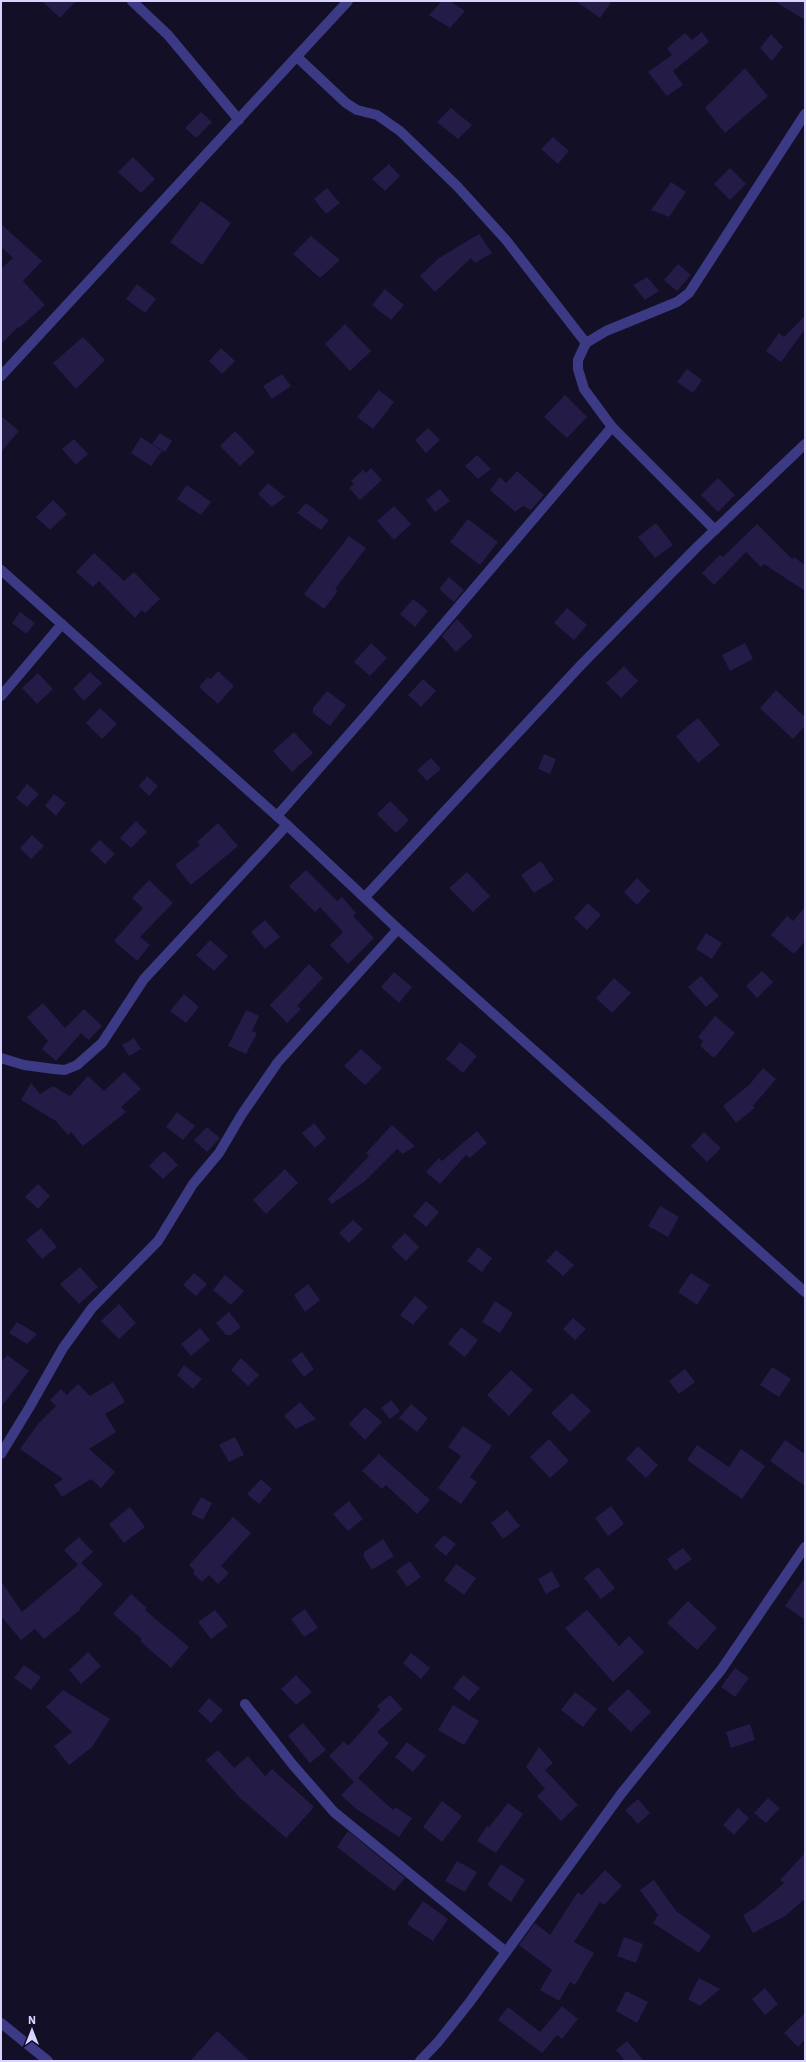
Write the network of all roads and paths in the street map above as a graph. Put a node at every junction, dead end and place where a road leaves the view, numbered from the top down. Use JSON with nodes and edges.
{"nodes":[{"id":1,"x":132,"y":1,"type":"edge"},
{"id":2,"x":348,"y":1,"type":"edge"},
{"id":3,"x":297,"y":57,"type":"junction"},
{"id":4,"x":805,"y":114,"type":"edge"},
{"id":5,"x":239,"y":120,"type":"junction"},
{"id":6,"x":586,"y":344,"type":"junction"},
{"id":7,"x":1,"y":376,"type":"edge"},
{"id":8,"x":612,"y":427,"type":"junction"},
{"id":9,"x":805,"y":444,"type":"edge"},
{"id":10,"x":715,"y":530,"type":"junction"},
{"id":11,"x":1,"y":570,"type":"edge"},
{"id":12,"x":62,"y":624,"type":"junction"},
{"id":13,"x":1,"y":696,"type":"edge"},
{"id":14,"x":277,"y":816,"type":"junction"},
{"id":15,"x":287,"y":825,"type":"junction"},
{"id":16,"x":366,"y":898,"type":"junction"},
{"id":17,"x":398,"y":929,"type":"junction"},
{"id":18,"x":1,"y":1058,"type":"edge"},
{"id":19,"x":805,"y":1292,"type":"edge"},
{"id":20,"x":1,"y":1454,"type":"edge"},
{"id":21,"x":805,"y":1547,"type":"edge"},
{"id":22,"x":245,"y":1704,"type":"dead end"},
{"id":23,"x":506,"y":1952,"type":"junction"},
{"id":24,"x":1,"y":2023,"type":"edge"},
{"id":25,"x":48,"y":2061,"type":"edge"},
{"id":26,"x":420,"y":2061,"type":"edge"}],
"edges":[{"from":1,"to":5,"type":"street"},
{"from":2,"to":3,"type":"street"},
{"from":3,"to":5,"type":"street"},
{"from":3,"to":6,"type":"street"},
{"from":4,"to":6,"type":"street"},
{"from":5,"to":7,"type":"street"},
{"from":6,"to":8,"type":"street"},
{"from":8,"to":10,"type":"street"},
{"from":8,"to":14,"type":"street"},
{"from":9,"to":10,"type":"street"},
{"from":10,"to":16,"type":"street"},
{"from":11,"to":12,"type":"street"},
{"from":12,"to":13,"type":"street"},
{"from":12,"to":14,"type":"street"},
{"from":14,"to":15,"type":"street"},
{"from":15,"to":16,"type":"street"},
{"from":15,"to":18,"type":"street"},
{"from":16,"to":17,"type":"street"},
{"from":17,"to":19,"type":"street"},
{"from":17,"to":20,"type":"street"},
{"from":21,"to":23,"type":"street"},
{"from":22,"to":23,"type":"street"},
{"from":23,"to":26,"type":"street"},
{"from":24,"to":25,"type":"street"}]}
